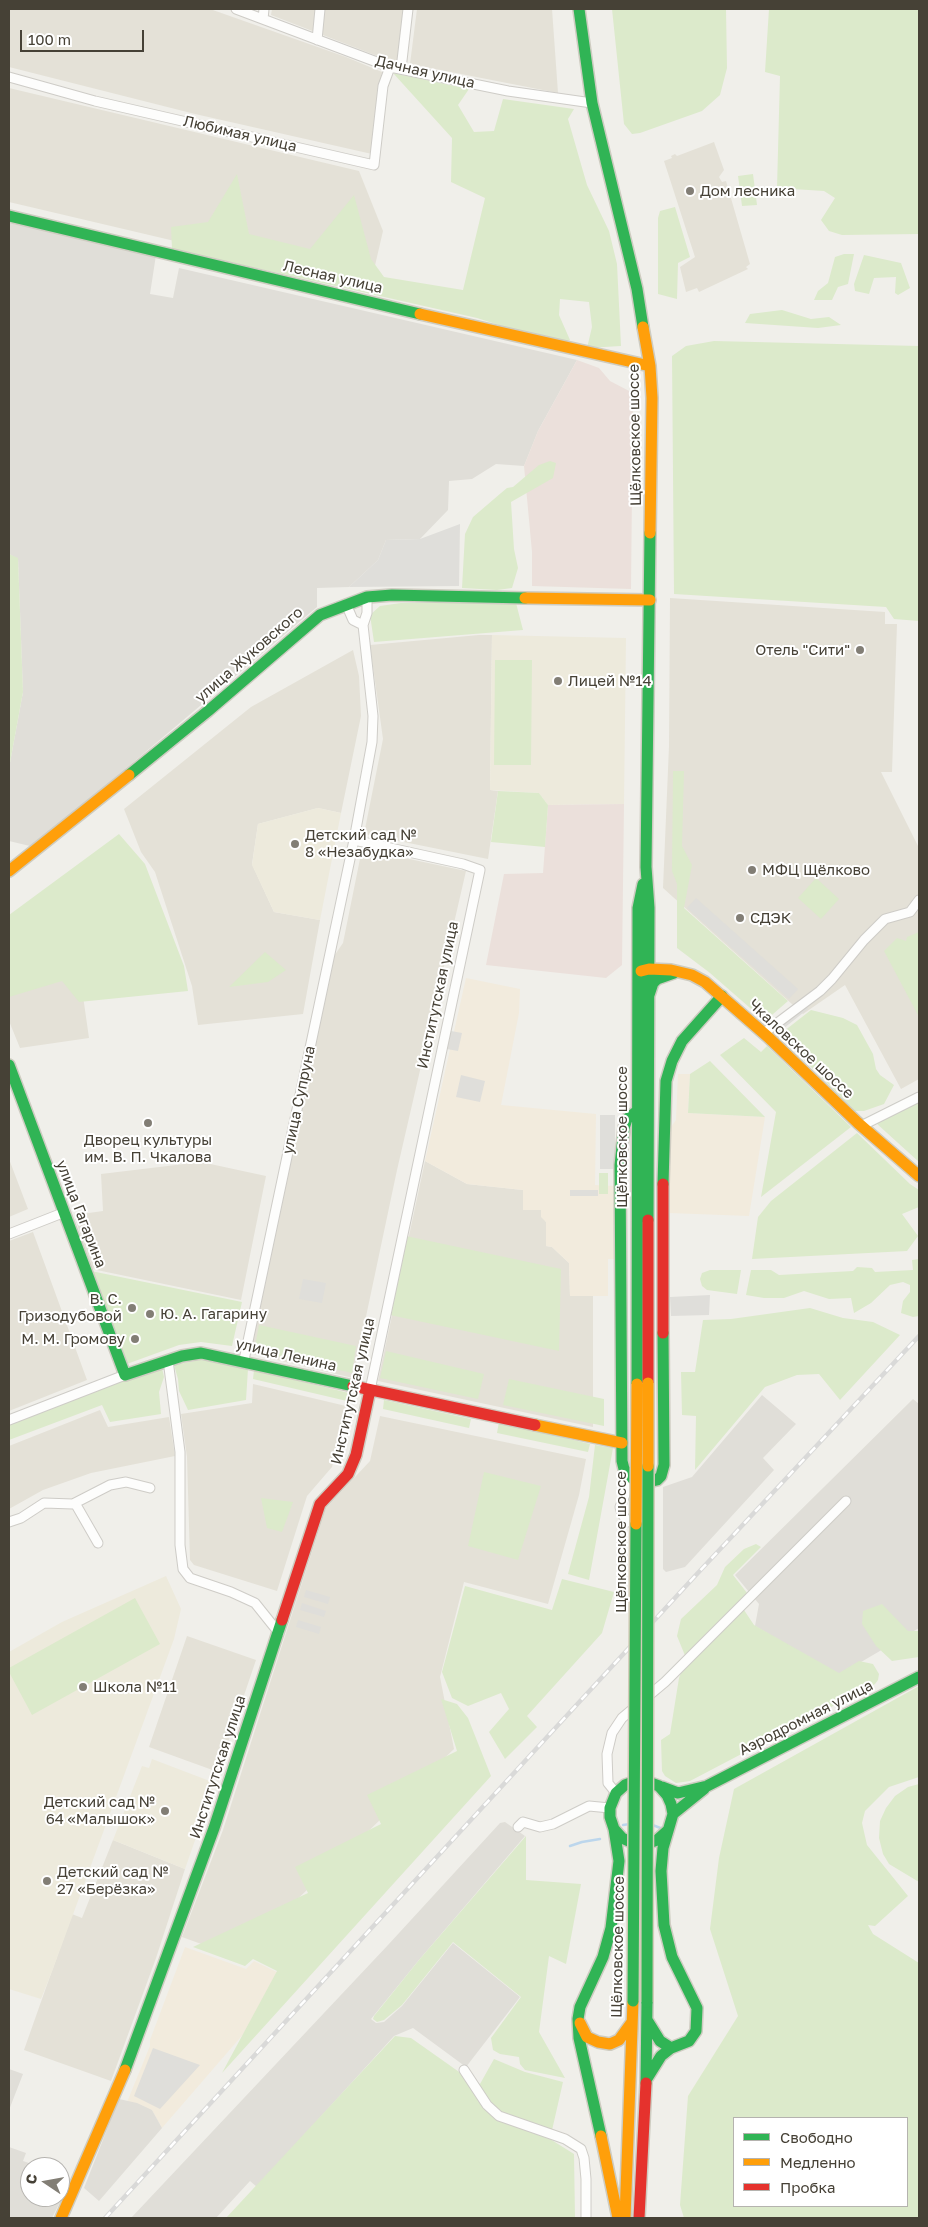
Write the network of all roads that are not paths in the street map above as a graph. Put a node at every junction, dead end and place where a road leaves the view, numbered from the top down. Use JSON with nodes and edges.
{"nodes":[{"id":1,"x":236,"y":9,"type":"edge"},
{"id":2,"x":264,"y":9,"type":"edge"},
{"id":3,"x":320,"y":9,"type":"edge"},
{"id":4,"x":408,"y":9,"type":"edge"},
{"id":5,"x":579,"y":9,"type":"edge"},
{"id":6,"x":263,"y":19,"type":"junction"},
{"id":7,"x":317,"y":40,"type":"junction"},
{"id":8,"x":390,"y":67,"type":"junction"},
{"id":9,"x":401,"y":69,"type":"junction"},
{"id":10,"x":9,"y":77,"type":"edge"},
{"id":11,"x":592,"y":103,"type":"junction"},
{"id":12,"x":9,"y":216,"type":"edge"},
{"id":13,"x":650,"y":366,"type":"junction"},
{"id":14,"x":367,"y":597,"type":"junction"},
{"id":15,"x":650,"y":600,"type":"junction"},
{"id":16,"x":346,"y":604,"type":"junction"},
{"id":17,"x":364,"y":625,"type":"junction"},
{"id":18,"x":354,"y":840,"type":"junction"},
{"id":19,"x":646,"y":867,"type":"junction"},
{"id":20,"x":9,"y":871,"type":"edge"},
{"id":21,"x":919,"y":900,"type":"edge"},
{"id":22,"x":649,"y":942,"type":"junction"},
{"id":23,"x":649,"y":969,"type":"junction"},
{"id":24,"x":676,"y":971,"type":"junction"},
{"id":25,"x":638,"y":975,"type":"junction"},
{"id":26,"x":705,"y":982,"type":"junction"},
{"id":27,"x":722,"y":996,"type":"junction"},
{"id":28,"x":649,"y":997,"type":"junction"},
{"id":29,"x":709,"y":1009,"type":"junction"},
{"id":30,"x":764,"y":1033,"type":"junction"},
{"id":31,"x":9,"y":1065,"type":"edge"},
{"id":32,"x":919,"y":1097,"type":"edge"},
{"id":33,"x":637,"y":1112,"type":"junction"},
{"id":34,"x":861,"y":1126,"type":"junction"},
{"id":35,"x":919,"y":1176,"type":"edge"},
{"id":36,"x":65,"y":1212,"type":"junction"},
{"id":37,"x":9,"y":1234,"type":"edge"},
{"id":38,"x":168,"y":1360,"type":"junction"},
{"id":39,"x":244,"y":1360,"type":"junction"},
{"id":40,"x":125,"y":1375,"type":"junction"},
{"id":41,"x":643,"y":1384,"type":"junction"},
{"id":42,"x":370,"y":1390,"type":"junction"},
{"id":43,"x":9,"y":1420,"type":"edge"},
{"id":44,"x":622,"y":1443,"type":"junction"},
{"id":45,"x":633,"y":1479,"type":"junction"},
{"id":46,"x":150,"y":1488,"type":"dead end"},
{"id":47,"x":846,"y":1501,"type":"dead end"},
{"id":48,"x":75,"y":1502,"type":"junction"},
{"id":49,"x":9,"y":1522,"type":"edge"},
{"id":50,"x":628,"y":1522,"type":"dead end"},
{"id":51,"x":98,"y":1543,"type":"dead end"},
{"id":52,"x":279,"y":1633,"type":"junction"},
{"id":53,"x":919,"y":1677,"type":"edge"},
{"id":54,"x":659,"y":1786,"type":"junction"},
{"id":55,"x":707,"y":1786,"type":"junction"},
{"id":56,"x":616,"y":1793,"type":"junction"},
{"id":57,"x":610,"y":1808,"type":"junction"},
{"id":58,"x":673,"y":1814,"type":"junction"},
{"id":59,"x":518,"y":1827,"type":"dead end"},
{"id":60,"x":614,"y":1829,"type":"junction"},
{"id":61,"x":667,"y":1831,"type":"junction"},
{"id":62,"x":633,"y":1843,"type":"junction"},
{"id":63,"x":646,"y":1844,"type":"junction"},
{"id":64,"x":619,"y":1861,"type":"junction"},
{"id":65,"x":662,"y":1871,"type":"junction"},
{"id":66,"x":578,"y":2019,"type":"junction"},
{"id":67,"x":647,"y":2020,"type":"junction"},
{"id":68,"x":632,"y":2022,"type":"junction"},
{"id":69,"x":671,"y":2048,"type":"junction"},
{"id":70,"x":464,"y":2070,"type":"dead end"},
{"id":71,"x":646,"y":2080,"type":"junction"},
{"id":72,"x":61,"y":2218,"type":"edge"},
{"id":73,"x":586,"y":2218,"type":"edge"},
{"id":74,"x":618,"y":2218,"type":"edge"},
{"id":75,"x":625,"y":2218,"type":"edge"},
{"id":76,"x":639,"y":2218,"type":"edge"}],
"edges":[{"from":1,"to":6,"type":"street","name":"Дачная улица"},
{"from":2,"to":6,"type":"street"},
{"from":3,"to":7,"type":"street"},
{"from":4,"to":9,"type":"street"},
{"from":5,"to":11,"type":"street","name":"Щёлковское шоссе"},
{"from":6,"to":7,"type":"street","name":"Дачная улица"},
{"from":7,"to":8,"type":"street","name":"Дачная улица"},
{"from":8,"to":9,"type":"street","name":"Дачная улица"},
{"from":8,"to":10,"type":"street","name":"Любимая улица"},
{"from":9,"to":11,"type":"street","name":"Дачная улица"},
{"from":11,"to":13,"type":"street","name":"Щёлковское шоссе"},
{"from":12,"to":13,"type":"street","name":"Лесная улица"},
{"from":13,"to":15,"type":"street","name":"Щёлковское шоссе"},
{"from":14,"to":15,"type":"street","name":"улица Жуковского"},
{"from":14,"to":16,"type":"street","name":"улица Жуковского"},
{"from":14,"to":17,"type":"street"},
{"from":15,"to":19,"type":"street","name":"Щёлковское шоссе"},
{"from":16,"to":17,"type":"street"},
{"from":16,"to":20,"type":"street","name":"улица Жуковского"},
{"from":17,"to":18,"type":"street"},
{"from":18,"to":39,"type":"street","name":"улица Супруна"},
{"from":18,"to":42,"type":"street","name":"Институтская улица"},
{"from":19,"to":22,"type":"street","name":"Щёлковское шоссе"},
{"from":19,"to":25,"type":"street","name":"Щёлковское шоссе"},
{"from":21,"to":30,"type":"street"},
{"from":22,"to":23,"type":"street","name":"Щёлковское шоссе"},
{"from":22,"to":24,"type":"street"},
{"from":23,"to":24,"type":"street","name":"Чкаловское шоссе"},
{"from":23,"to":25,"type":"street"},
{"from":23,"to":28,"type":"street","name":"Щёлковское шоссе"},
{"from":24,"to":26,"type":"street","name":"Чкаловское шоссе"},
{"from":24,"to":28,"type":"street"},
{"from":25,"to":33,"type":"street","name":"Щёлковское шоссе"},
{"from":26,"to":27,"type":"street","name":"Чкаловское шоссе"},
{"from":26,"to":29,"type":"street"},
{"from":27,"to":29,"type":"street"},
{"from":27,"to":30,"type":"street","name":"Чкаловское шоссе"},
{"from":28,"to":41,"type":"street","name":"Щёлковское шоссе"},
{"from":29,"to":30,"type":"street"},
{"from":29,"to":45,"type":"street"},
{"from":30,"to":34,"type":"street","name":"Чкаловское шоссе"},
{"from":31,"to":36,"type":"street","name":"улица Гагарина"},
{"from":32,"to":34,"type":"street"},
{"from":33,"to":41,"type":"street","name":"Щёлковское шоссе"},
{"from":33,"to":44,"type":"street"},
{"from":34,"to":35,"type":"street","name":"Чкаловское шоссе"},
{"from":36,"to":37,"type":"street"},
{"from":36,"to":40,"type":"street","name":"улица Гагарина"},
{"from":38,"to":39,"type":"street","name":"улица Ленина"},
{"from":38,"to":40,"type":"street","name":"улица Ленина"},
{"from":38,"to":52,"type":"street"},
{"from":39,"to":42,"type":"street","name":"улица Ленина"},
{"from":40,"to":43,"type":"street","name":"улица Ленина"},
{"from":41,"to":67,"type":"street","name":"Щёлковское шоссе","bridge":true},
{"from":41,"to":68,"type":"street","name":"Щёлковское шоссе","bridge":true},
{"from":42,"to":44,"type":"street","name":"улица Ленина"},
{"from":42,"to":52,"type":"street","name":"Институтская улица"},
{"from":44,"to":45,"type":"street"},
{"from":45,"to":50,"type":"street"},
{"from":46,"to":48,"type":"street"},
{"from":47,"to":56,"type":"street"},
{"from":48,"to":49,"type":"street"},
{"from":48,"to":51,"type":"street"},
{"from":52,"to":72,"type":"street","name":"Институтская улица"},
{"from":53,"to":55,"type":"street","name":"Аэродромная улица"},
{"from":54,"to":55,"type":"street"},
{"from":54,"to":56,"type":"street"},
{"from":54,"to":58,"type":"street"},
{"from":55,"to":58,"type":"street"},
{"from":56,"to":57,"type":"street"},
{"from":57,"to":59,"type":"street"},
{"from":57,"to":60,"type":"street"},
{"from":58,"to":61,"type":"street"},
{"from":60,"to":62,"type":"street"},
{"from":60,"to":64,"type":"street"},
{"from":61,"to":63,"type":"street"},
{"from":61,"to":65,"type":"street"},
{"from":62,"to":63,"type":"street"},
{"from":62,"to":64,"type":"street"},
{"from":63,"to":65,"type":"street"},
{"from":64,"to":66,"type":"street"},
{"from":65,"to":69,"type":"street"},
{"from":66,"to":68,"type":"street"},
{"from":66,"to":74,"type":"street"},
{"from":67,"to":69,"type":"street"},
{"from":67,"to":71,"type":"street","name":"Щёлковское шоссе"},
{"from":68,"to":75,"type":"street","name":"Щёлковское шоссе"},
{"from":69,"to":71,"type":"street"},
{"from":70,"to":73,"type":"street"},
{"from":71,"to":76,"type":"street","name":"Щёлковское шоссе"}]}
